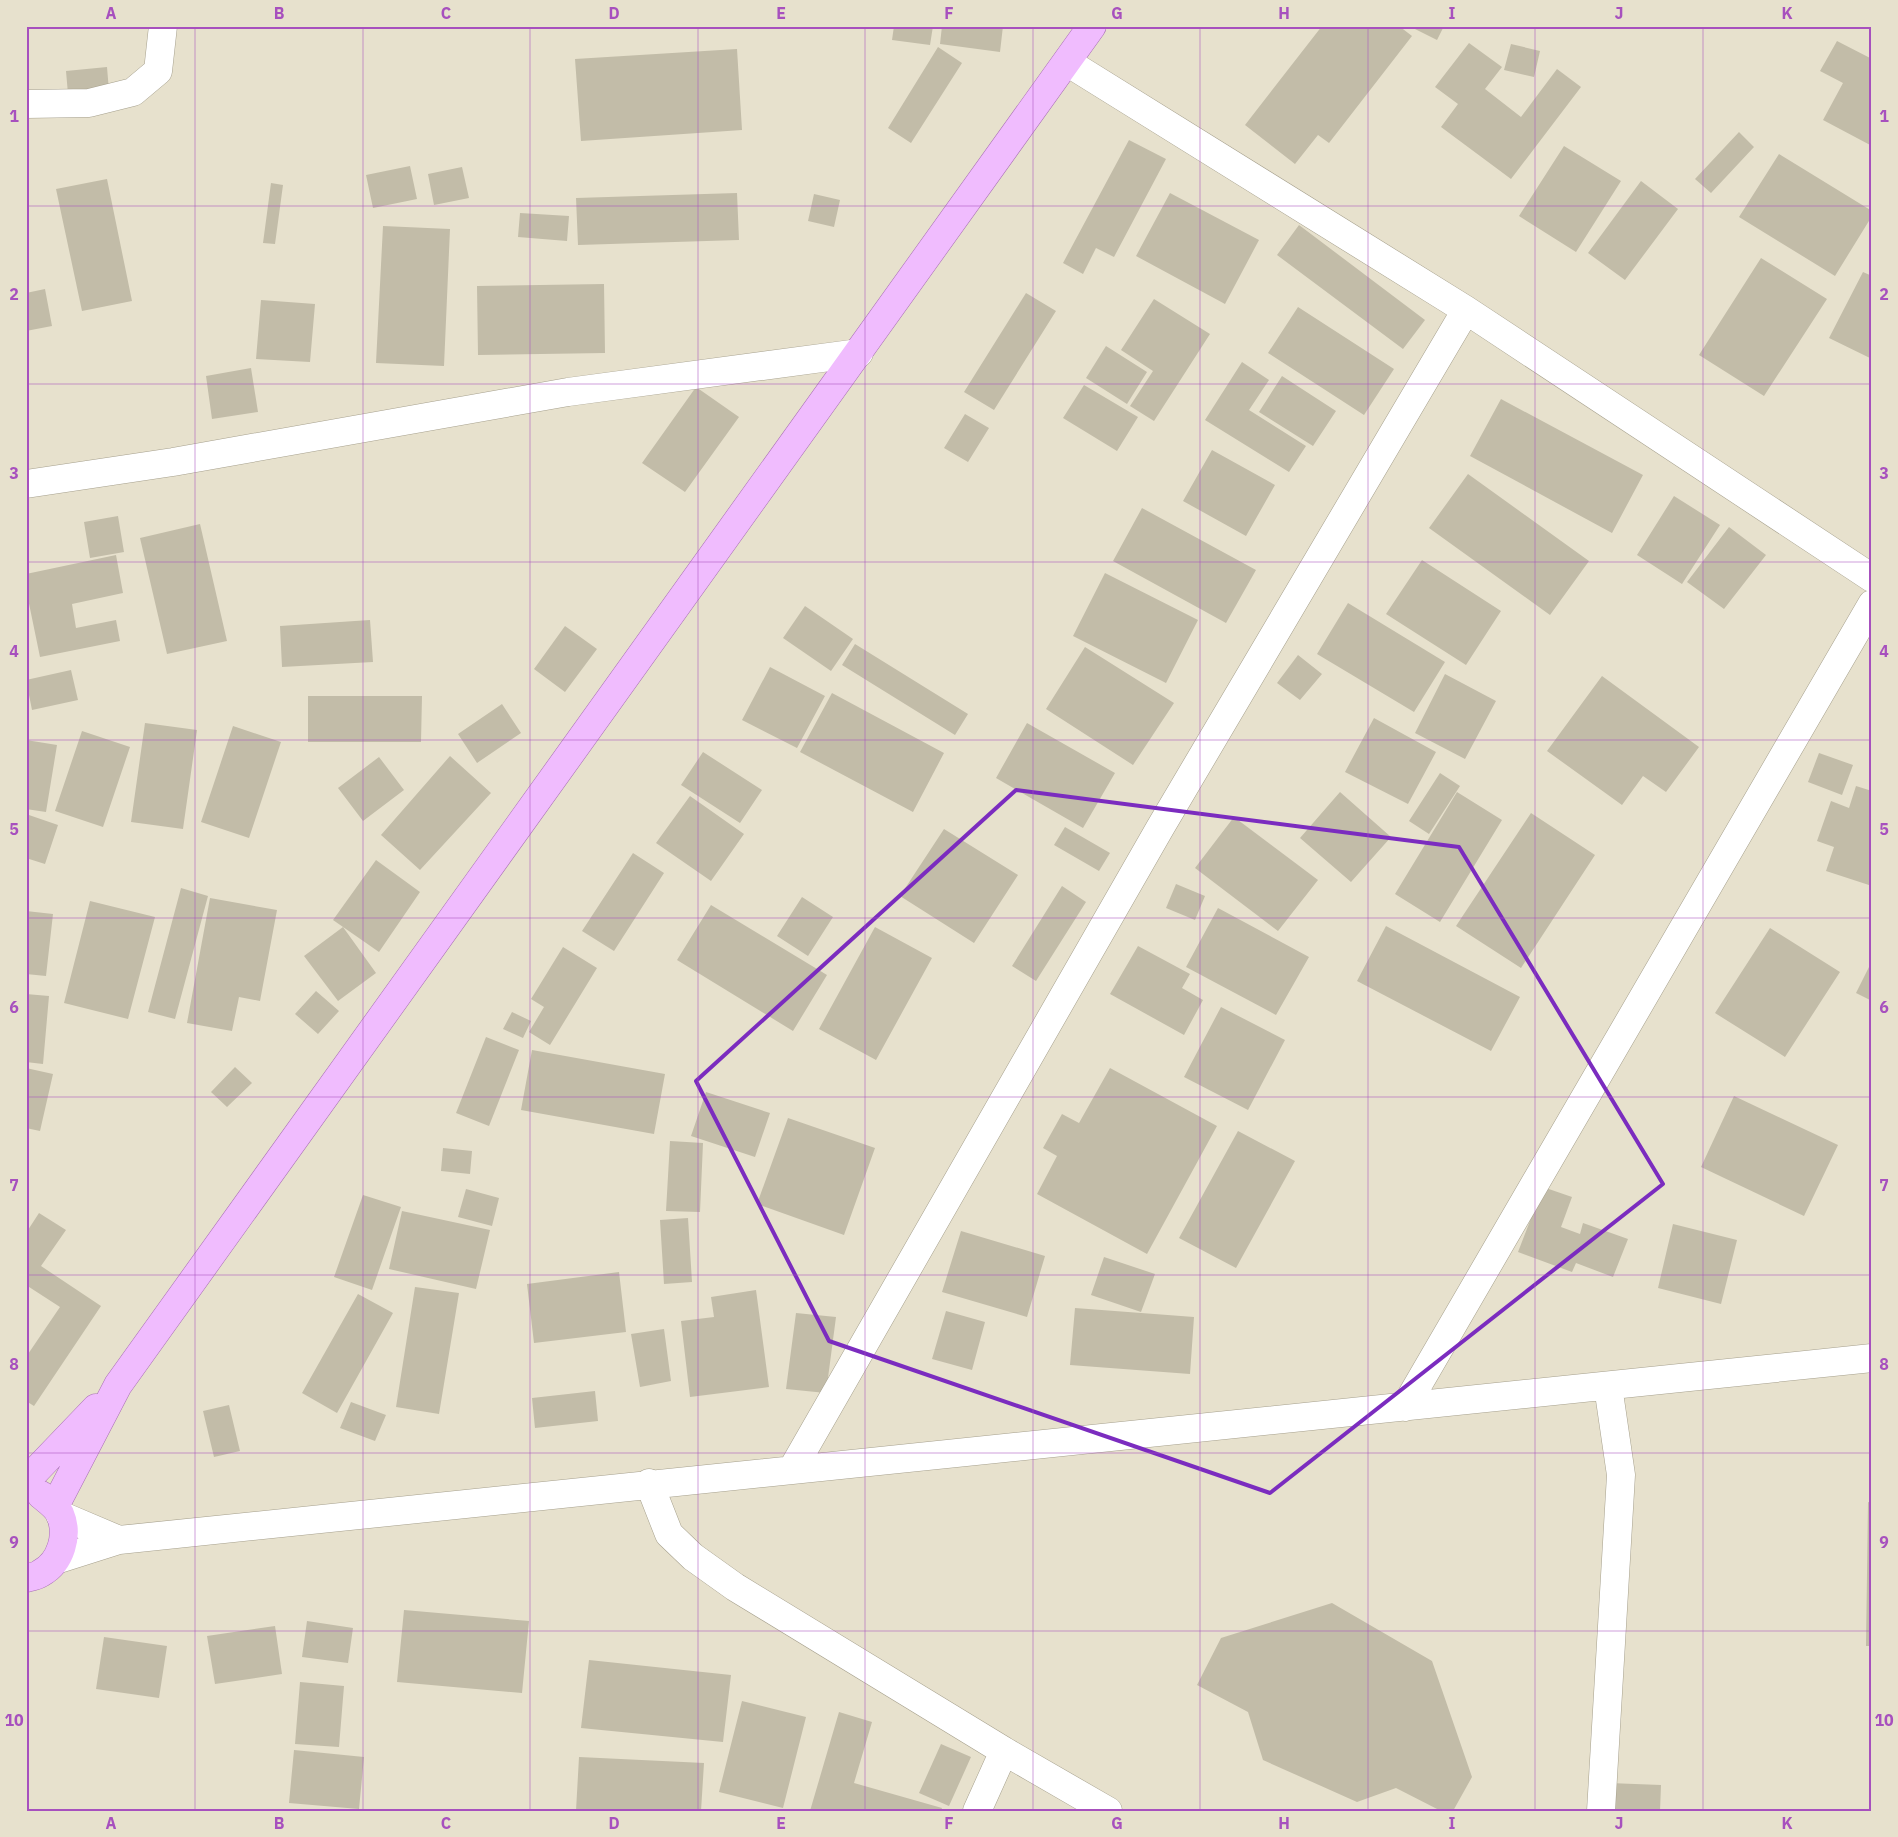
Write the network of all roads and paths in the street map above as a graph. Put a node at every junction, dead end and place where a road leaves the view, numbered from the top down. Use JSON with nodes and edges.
{"nodes":[{"id":1,"x":162,"y":26,"type":"edge"},
{"id":2,"x":1092,"y":26,"type":"edge"},
{"id":3,"x":1066,"y":62,"type":"junction"},
{"id":4,"x":26,"y":104,"type":"edge"},
{"id":5,"x":1466,"y":310,"type":"junction"},
{"id":6,"x":859,"y":353,"type":"junction"},
{"id":7,"x":26,"y":484,"type":"edge"},
{"id":8,"x":1872,"y":578,"type":"edge"},
{"id":9,"x":1872,"y":604,"type":"edge"},
{"id":10,"x":1872,"y":1358,"type":"edge"},
{"id":11,"x":118,"y":1385,"type":"junction"},
{"id":12,"x":1608,"y":1386,"type":"junction"},
{"id":13,"x":1405,"y":1407,"type":"junction"},
{"id":14,"x":793,"y":1468,"type":"junction"},
{"id":15,"x":26,"y":1481,"type":"edge"},
{"id":16,"x":649,"y":1483,"type":"junction"},
{"id":17,"x":26,"y":1490,"type":"edge"},
{"id":18,"x":57,"y":1510,"type":"junction"},
{"id":19,"x":119,"y":1540,"type":"junction"},
{"id":20,"x":56,"y":1560,"type":"junction"},
{"id":21,"x":26,"y":1578,"type":"edge"},
{"id":22,"x":1004,"y":1751,"type":"junction"},
{"id":23,"x":977,"y":1811,"type":"edge"},
{"id":24,"x":1108,"y":1811,"type":"edge"},
{"id":25,"x":1600,"y":1811,"type":"edge"}],
"edges":[{"from":1,"to":4,"type":"street"},
{"from":2,"to":3,"type":"main road"},
{"from":3,"to":5,"type":"street"},
{"from":3,"to":6,"type":"main road"},
{"from":5,"to":8,"type":"street"},
{"from":5,"to":14,"type":"street"},
{"from":6,"to":7,"type":"street"},
{"from":6,"to":11,"type":"main road"},
{"from":9,"to":13,"type":"street"},
{"from":10,"to":12,"type":"street"},
{"from":11,"to":15,"type":"main road"},
{"from":11,"to":18,"type":"main road"},
{"from":12,"to":13,"type":"street"},
{"from":12,"to":25,"type":"street"},
{"from":13,"to":14,"type":"street"},
{"from":14,"to":16,"type":"street"},
{"from":16,"to":19,"type":"street"},
{"from":16,"to":22,"type":"street"},
{"from":17,"to":18,"type":"main road"},
{"from":18,"to":19,"type":"street"},
{"from":18,"to":20,"type":"main road"},
{"from":19,"to":20,"type":"street"},
{"from":20,"to":21,"type":"main road"},
{"from":22,"to":23,"type":"street"},
{"from":22,"to":24,"type":"street"}]}
